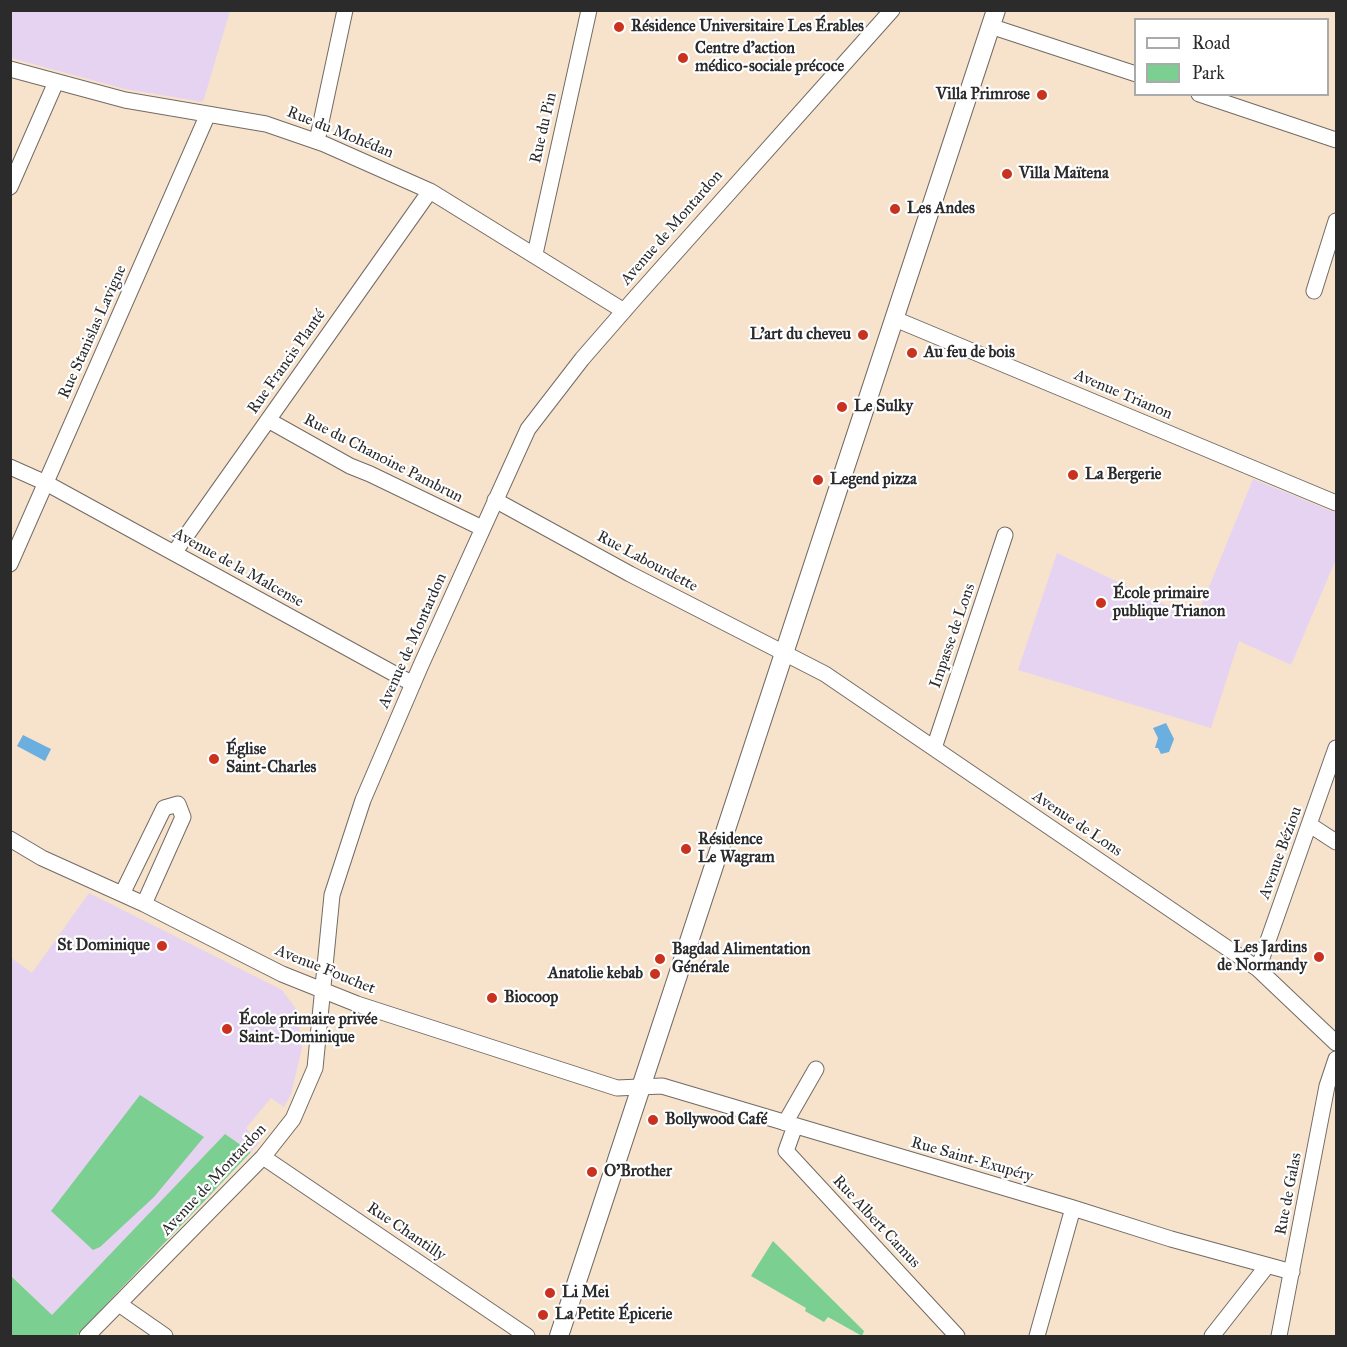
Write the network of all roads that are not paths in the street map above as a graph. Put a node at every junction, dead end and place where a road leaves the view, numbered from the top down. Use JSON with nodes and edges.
{"nodes":[{"id":1,"x":345,"y":10,"type":"edge"},
{"id":2,"x":589,"y":10,"type":"edge"},
{"id":3,"x":891,"y":11,"type":"edge"},
{"id":4,"x":993,"y":18,"type":"edge"},
{"id":5,"x":10,"y":69,"type":"edge"},
{"id":6,"x":1134,"y":73,"type":"edge"},
{"id":7,"x":56,"y":82,"type":"junction"},
{"id":8,"x":1205,"y":96,"type":"edge"},
{"id":9,"x":208,"y":114,"type":"junction"},
{"id":10,"x":1336,"y":140,"type":"edge"},
{"id":11,"x":317,"y":141,"type":"junction"},
{"id":12,"x":10,"y":187,"type":"edge"},
{"id":13,"x":430,"y":191,"type":"junction"},
{"id":14,"x":1336,"y":221,"type":"edge"},
{"id":15,"x":535,"y":254,"type":"junction"},
{"id":16,"x":1314,"y":291,"type":"dead end"},
{"id":17,"x":624,"y":311,"type":"junction"},
{"id":18,"x":895,"y":319,"type":"junction"},
{"id":19,"x":268,"y":420,"type":"junction"},
{"id":20,"x":10,"y":467,"type":"edge"},
{"id":21,"x":46,"y":483,"type":"junction"},
{"id":22,"x":495,"y":500,"type":"junction"},
{"id":23,"x":1336,"y":503,"type":"edge"},
{"id":24,"x":482,"y":528,"type":"junction"},
{"id":25,"x":1005,"y":535,"type":"dead end"},
{"id":26,"x":174,"y":553,"type":"junction"},
{"id":27,"x":10,"y":564,"type":"edge"},
{"id":28,"x":784,"y":653,"type":"junction"},
{"id":29,"x":413,"y":684,"type":"junction"},
{"id":30,"x":934,"y":748,"type":"junction"},
{"id":31,"x":1336,"y":748,"type":"edge"},
{"id":32,"x":1310,"y":825,"type":"junction"},
{"id":33,"x":10,"y":839,"type":"edge"},
{"id":34,"x":1336,"y":843,"type":"edge"},
{"id":35,"x":122,"y":894,"type":"junction"},
{"id":36,"x":144,"y":904,"type":"junction"},
{"id":37,"x":1258,"y":969,"type":"junction"},
{"id":38,"x":323,"y":990,"type":"junction"},
{"id":39,"x":1336,"y":1042,"type":"edge"},
{"id":40,"x":1336,"y":1059,"type":"edge"},
{"id":41,"x":816,"y":1069,"type":"dead end"},
{"id":42,"x":642,"y":1086,"type":"junction"},
{"id":43,"x":790,"y":1124,"type":"junction"},
{"id":44,"x":263,"y":1157,"type":"junction"},
{"id":45,"x":1073,"y":1208,"type":"junction"},
{"id":46,"x":1267,"y":1266,"type":"junction"},
{"id":47,"x":1292,"y":1272,"type":"junction"},
{"id":48,"x":118,"y":1304,"type":"junction"},
{"id":49,"x":87,"y":1336,"type":"edge"},
{"id":50,"x":165,"y":1336,"type":"edge"},
{"id":51,"x":527,"y":1336,"type":"edge"},
{"id":52,"x":559,"y":1336,"type":"edge"},
{"id":53,"x":957,"y":1336,"type":"edge"},
{"id":54,"x":1036,"y":1336,"type":"edge"},
{"id":55,"x":1212,"y":1336,"type":"edge"},
{"id":56,"x":1279,"y":1336,"type":"edge"}],
"edges":[{"from":1,"to":11,"type":"street"},
{"from":2,"to":15,"type":"street","name":"Rue du Pin"},
{"from":3,"to":17,"type":"street","name":"Avenue de Montardon"},
{"from":4,"to":6,"type":"street"},
{"from":4,"to":18,"type":"main road"},
{"from":5,"to":7,"type":"street","name":"Rue du Mohédan"},
{"from":7,"to":9,"type":"street","name":"Rue du Mohédan"},
{"from":7,"to":12,"type":"street"},
{"from":8,"to":10,"type":"street"},
{"from":9,"to":11,"type":"street","name":"Rue du Mohédan"},
{"from":9,"to":21,"type":"street","name":"Rue Stanislas Lavigne"},
{"from":11,"to":13,"type":"street","name":"Rue du Mohédan"},
{"from":13,"to":15,"type":"street","name":"Rue du Mohédan"},
{"from":13,"to":19,"type":"street","name":"Rue Francis Planté"},
{"from":14,"to":16,"type":"street"},
{"from":15,"to":17,"type":"street","name":"Rue du Mohédan"},
{"from":17,"to":22,"type":"street","name":"Avenue de Montardon"},
{"from":18,"to":23,"type":"street","name":"Avenue Trianon"},
{"from":18,"to":28,"type":"main road"},
{"from":19,"to":24,"type":"street","name":"Rue du Chanoine Pambrun"},
{"from":19,"to":26,"type":"street","name":"Rue Francis Planté"},
{"from":20,"to":21,"type":"street","name":"Avenue de la Malcense"},
{"from":21,"to":26,"type":"street","name":"Avenue de la Malcense"},
{"from":21,"to":27,"type":"street","name":"Rue Stanislas Lavigne"},
{"from":22,"to":24,"type":"street","name":"Avenue de Montardon"},
{"from":22,"to":28,"type":"street","name":"Rue Labourdette"},
{"from":24,"to":29,"type":"street","name":"Avenue de Montardon"},
{"from":25,"to":30,"type":"street","name":"Impasse de Lons"},
{"from":26,"to":29,"type":"street","name":"Avenue de la Malcense"},
{"from":28,"to":30,"type":"street","name":"Avenue de Lons"},
{"from":28,"to":42,"type":"main road"},
{"from":29,"to":38,"type":"street","name":"Avenue de Montardon"},
{"from":30,"to":37,"type":"street","name":"Avenue de Lons"},
{"from":31,"to":32,"type":"street","name":"Avenue Béziou"},
{"from":32,"to":34,"type":"street"},
{"from":32,"to":37,"type":"street","name":"Avenue Béziou"},
{"from":33,"to":35,"type":"street","name":"Avenue Fouchet"},
{"from":35,"to":36,"type":"street","name":"Avenue Fouchet"},
{"from":35,"to":36,"type":"street"},
{"from":36,"to":38,"type":"street","name":"Avenue Fouchet"},
{"from":37,"to":39,"type":"street","name":"Avenue de Lons"},
{"from":38,"to":42,"type":"street","name":"Avenue Fouchet"},
{"from":38,"to":44,"type":"street","name":"Avenue de Montardon"},
{"from":40,"to":47,"type":"street","name":"Rue de Galas"},
{"from":41,"to":43,"type":"street"},
{"from":42,"to":43,"type":"street","name":"Rue Saint-Exupéry"},
{"from":42,"to":52,"type":"main road"},
{"from":43,"to":45,"type":"street","name":"Rue Saint-Exupéry"},
{"from":43,"to":53,"type":"street","name":"Rue Albert Camus"},
{"from":44,"to":48,"type":"street","name":"Avenue de Montardon"},
{"from":44,"to":51,"type":"street","name":"Rue Chantilly"},
{"from":45,"to":46,"type":"street","name":"Rue Saint-Exupéry"},
{"from":45,"to":54,"type":"street"},
{"from":46,"to":47,"type":"street","name":"Rue Saint-Exupéry"},
{"from":46,"to":55,"type":"street"},
{"from":47,"to":56,"type":"street","name":"Rue de Galas"},
{"from":48,"to":49,"type":"street","name":"Avenue de Montardon"},
{"from":48,"to":50,"type":"street"}]}
